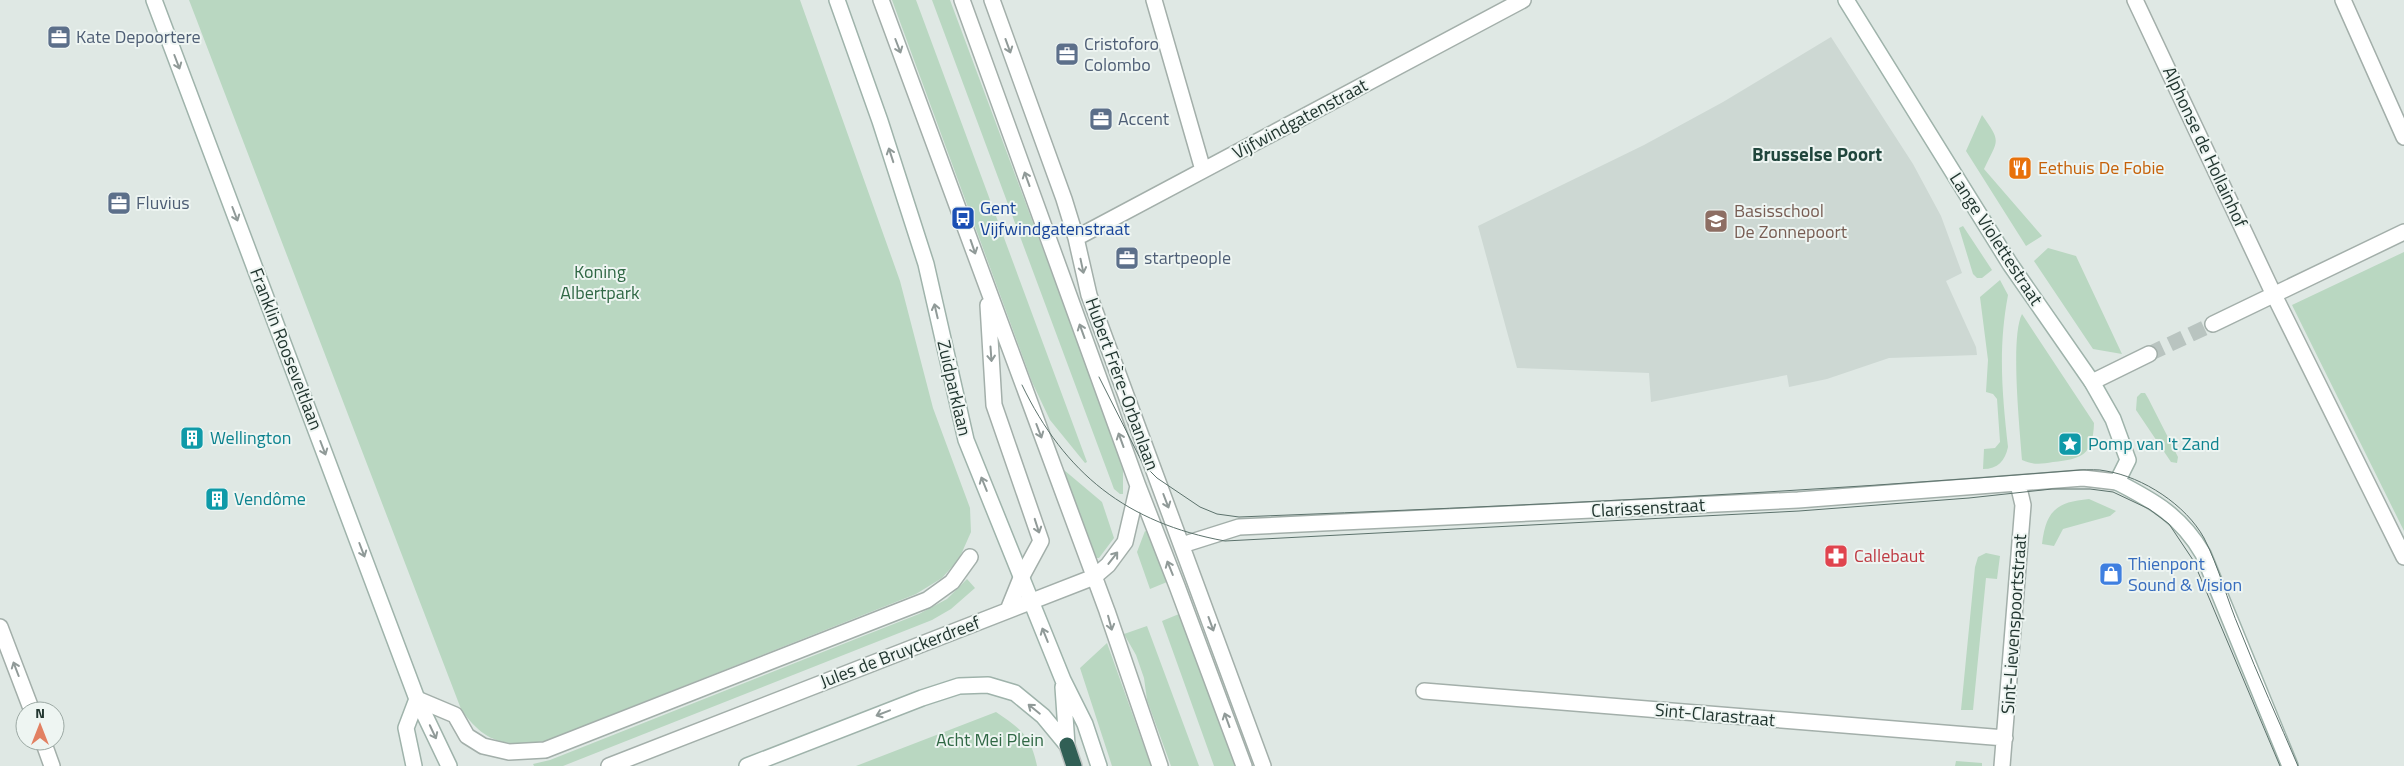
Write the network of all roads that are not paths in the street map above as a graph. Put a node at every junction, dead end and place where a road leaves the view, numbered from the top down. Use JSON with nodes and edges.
{"nodes":[{"id":1,"x":154,"y":0,"type":"edge"},
{"id":2,"x":837,"y":0,"type":"edge"},
{"id":3,"x":881,"y":0,"type":"edge"},
{"id":4,"x":962,"y":0,"type":"edge"},
{"id":5,"x":992,"y":0,"type":"edge"},
{"id":6,"x":1154,"y":0,"type":"edge"},
{"id":7,"x":1523,"y":0,"type":"edge"},
{"id":8,"x":1846,"y":0,"type":"edge"},
{"id":9,"x":2135,"y":0,"type":"edge"},
{"id":10,"x":2343,"y":0,"type":"edge"},
{"id":11,"x":2404,"y":137,"type":"edge"},
{"id":12,"x":1203,"y":170,"type":"junction"},
{"id":13,"x":2404,"y":232,"type":"edge"},
{"id":14,"x":1076,"y":238,"type":"junction"},
{"id":15,"x":986,"y":288,"type":"junction"},
{"id":16,"x":2274,"y":294,"type":"junction"},
{"id":17,"x":2213,"y":324,"type":"tunnel mouth"},
{"id":18,"x":2149,"y":354,"type":"tunnel mouth"},
{"id":19,"x":2092,"y":382,"type":"junction"},
{"id":20,"x":2117,"y":482,"type":"junction"},
{"id":21,"x":2018,"y":484,"type":"junction"},
{"id":22,"x":1138,"y":486,"type":"junction"},
{"id":23,"x":1182,"y":545,"type":"junction"},
{"id":24,"x":2404,"y":557,"type":"edge"},
{"id":25,"x":970,"y":558,"type":"dead end"},
{"id":26,"x":1094,"y":577,"type":"junction"},
{"id":27,"x":1021,"y":578,"type":"junction"},
{"id":28,"x":1031,"y":600,"type":"junction"},
{"id":29,"x":1008,"y":610,"type":"junction"},
{"id":30,"x":0,"y":627,"type":"edge"},
{"id":31,"x":1063,"y":680,"type":"junction"},
{"id":32,"x":1424,"y":691,"type":"dead end"},
{"id":33,"x":417,"y":699,"type":"junction"},
{"id":34,"x":28,"y":701,"type":"edge"},
{"id":35,"x":2005,"y":738,"type":"junction"},
{"id":36,"x":1067,"y":745,"type":"junction"},
{"id":37,"x":47,"y":751,"type":"edge"},
{"id":38,"x":52,"y":766,"type":"edge"},
{"id":39,"x":414,"y":766,"type":"edge"},
{"id":40,"x":449,"y":766,"type":"edge"},
{"id":41,"x":609,"y":766,"type":"edge"},
{"id":42,"x":747,"y":766,"type":"edge"},
{"id":43,"x":1074,"y":766,"type":"edge"},
{"id":44,"x":1099,"y":766,"type":"edge"},
{"id":45,"x":1160,"y":766,"type":"edge"},
{"id":46,"x":1244,"y":766,"type":"edge"},
{"id":47,"x":1263,"y":766,"type":"edge"},
{"id":48,"x":2002,"y":766,"type":"edge"},
{"id":49,"x":2290,"y":766,"type":"edge"}],
"edges":[{"from":1,"to":33,"type":"street","name":"Franklin Rooseveltlaan","one_way":true},
{"from":27,"to":2,"type":"street","name":"Zuidparklaan","one_way":true},
{"from":3,"to":15,"type":"street","one_way":true},
{"from":22,"to":4,"type":"street","one_way":true},
{"from":5,"to":14,"type":"street","name":"Hubert Frère-Orbanlaan","one_way":true},
{"from":6,"to":12,"type":"street"},
{"from":7,"to":12,"type":"street","name":"Vijfwindgatenstraat"},
{"from":8,"to":19,"type":"street","name":"Lange Violettestraat"},
{"from":9,"to":16,"type":"street","name":"Alphonse de Hollainhof"},
{"from":10,"to":11,"type":"street"},
{"from":12,"to":14,"type":"street","name":"Vijfwindgatenstraat"},
{"from":13,"to":16,"type":"street"},
{"from":14,"to":23,"type":"street","name":"Hubert Frère-Orbanlaan","one_way":true},
{"from":15,"to":26,"type":"street","one_way":true},
{"from":15,"to":27,"type":"street","one_way":true},
{"from":16,"to":17,"type":"street"},
{"from":16,"to":24,"type":"street","name":"Alphonse de Hollainhof"},
{"from":18,"to":19,"type":"street"},
{"from":19,"to":20,"type":"street","name":"Lange Violettestraat"},
{"from":20,"to":21,"type":"street","name":"Clarissenstraat"},
{"from":20,"to":49,"type":"street"},
{"from":21,"to":23,"type":"street","name":"Clarissenstraat"},
{"from":21,"to":35,"type":"street","name":"Sint-Lievenspoortstraat"},
{"from":26,"to":22,"type":"street","name":"Jules de Bruyckerdreef","one_way":true},
{"from":46,"to":22,"type":"street","one_way":true},
{"from":23,"to":47,"type":"street","name":"Hubert Frère-Orbanlaan","one_way":true},
{"from":25,"to":33,"type":"street"},
{"from":26,"to":28,"type":"street","name":"Jules de Bruyckerdreef"},
{"from":26,"to":45,"type":"street","one_way":true},
{"from":27,"to":28,"type":"street","name":"Zuidparklaan"},
{"from":27,"to":29,"type":"street"},
{"from":28,"to":29,"type":"street","name":"Jules de Bruyckerdreef"},
{"from":31,"to":28,"type":"street","name":"Zuidparklaan","one_way":true},
{"from":29,"to":41,"type":"street","name":"Jules de Bruyckerdreef"},
{"from":34,"to":30,"type":"street","one_way":true},
{"from":31,"to":36,"type":"street"},
{"from":31,"to":44,"type":"street","name":"Zuidparklaan"},
{"from":32,"to":35,"type":"street","name":"Sint-Clarastraat"},
{"from":33,"to":39,"type":"street"},
{"from":33,"to":40,"type":"street","name":"Franklin Rooseveltlaan","one_way":true},
{"from":35,"to":48,"type":"street","name":"Sint-Lievenspoortstraat"},
{"from":36,"to":42,"type":"street","one_way":true},
{"from":36,"to":43,"type":"highway"},
{"from":37,"to":38,"type":"street"}]}
